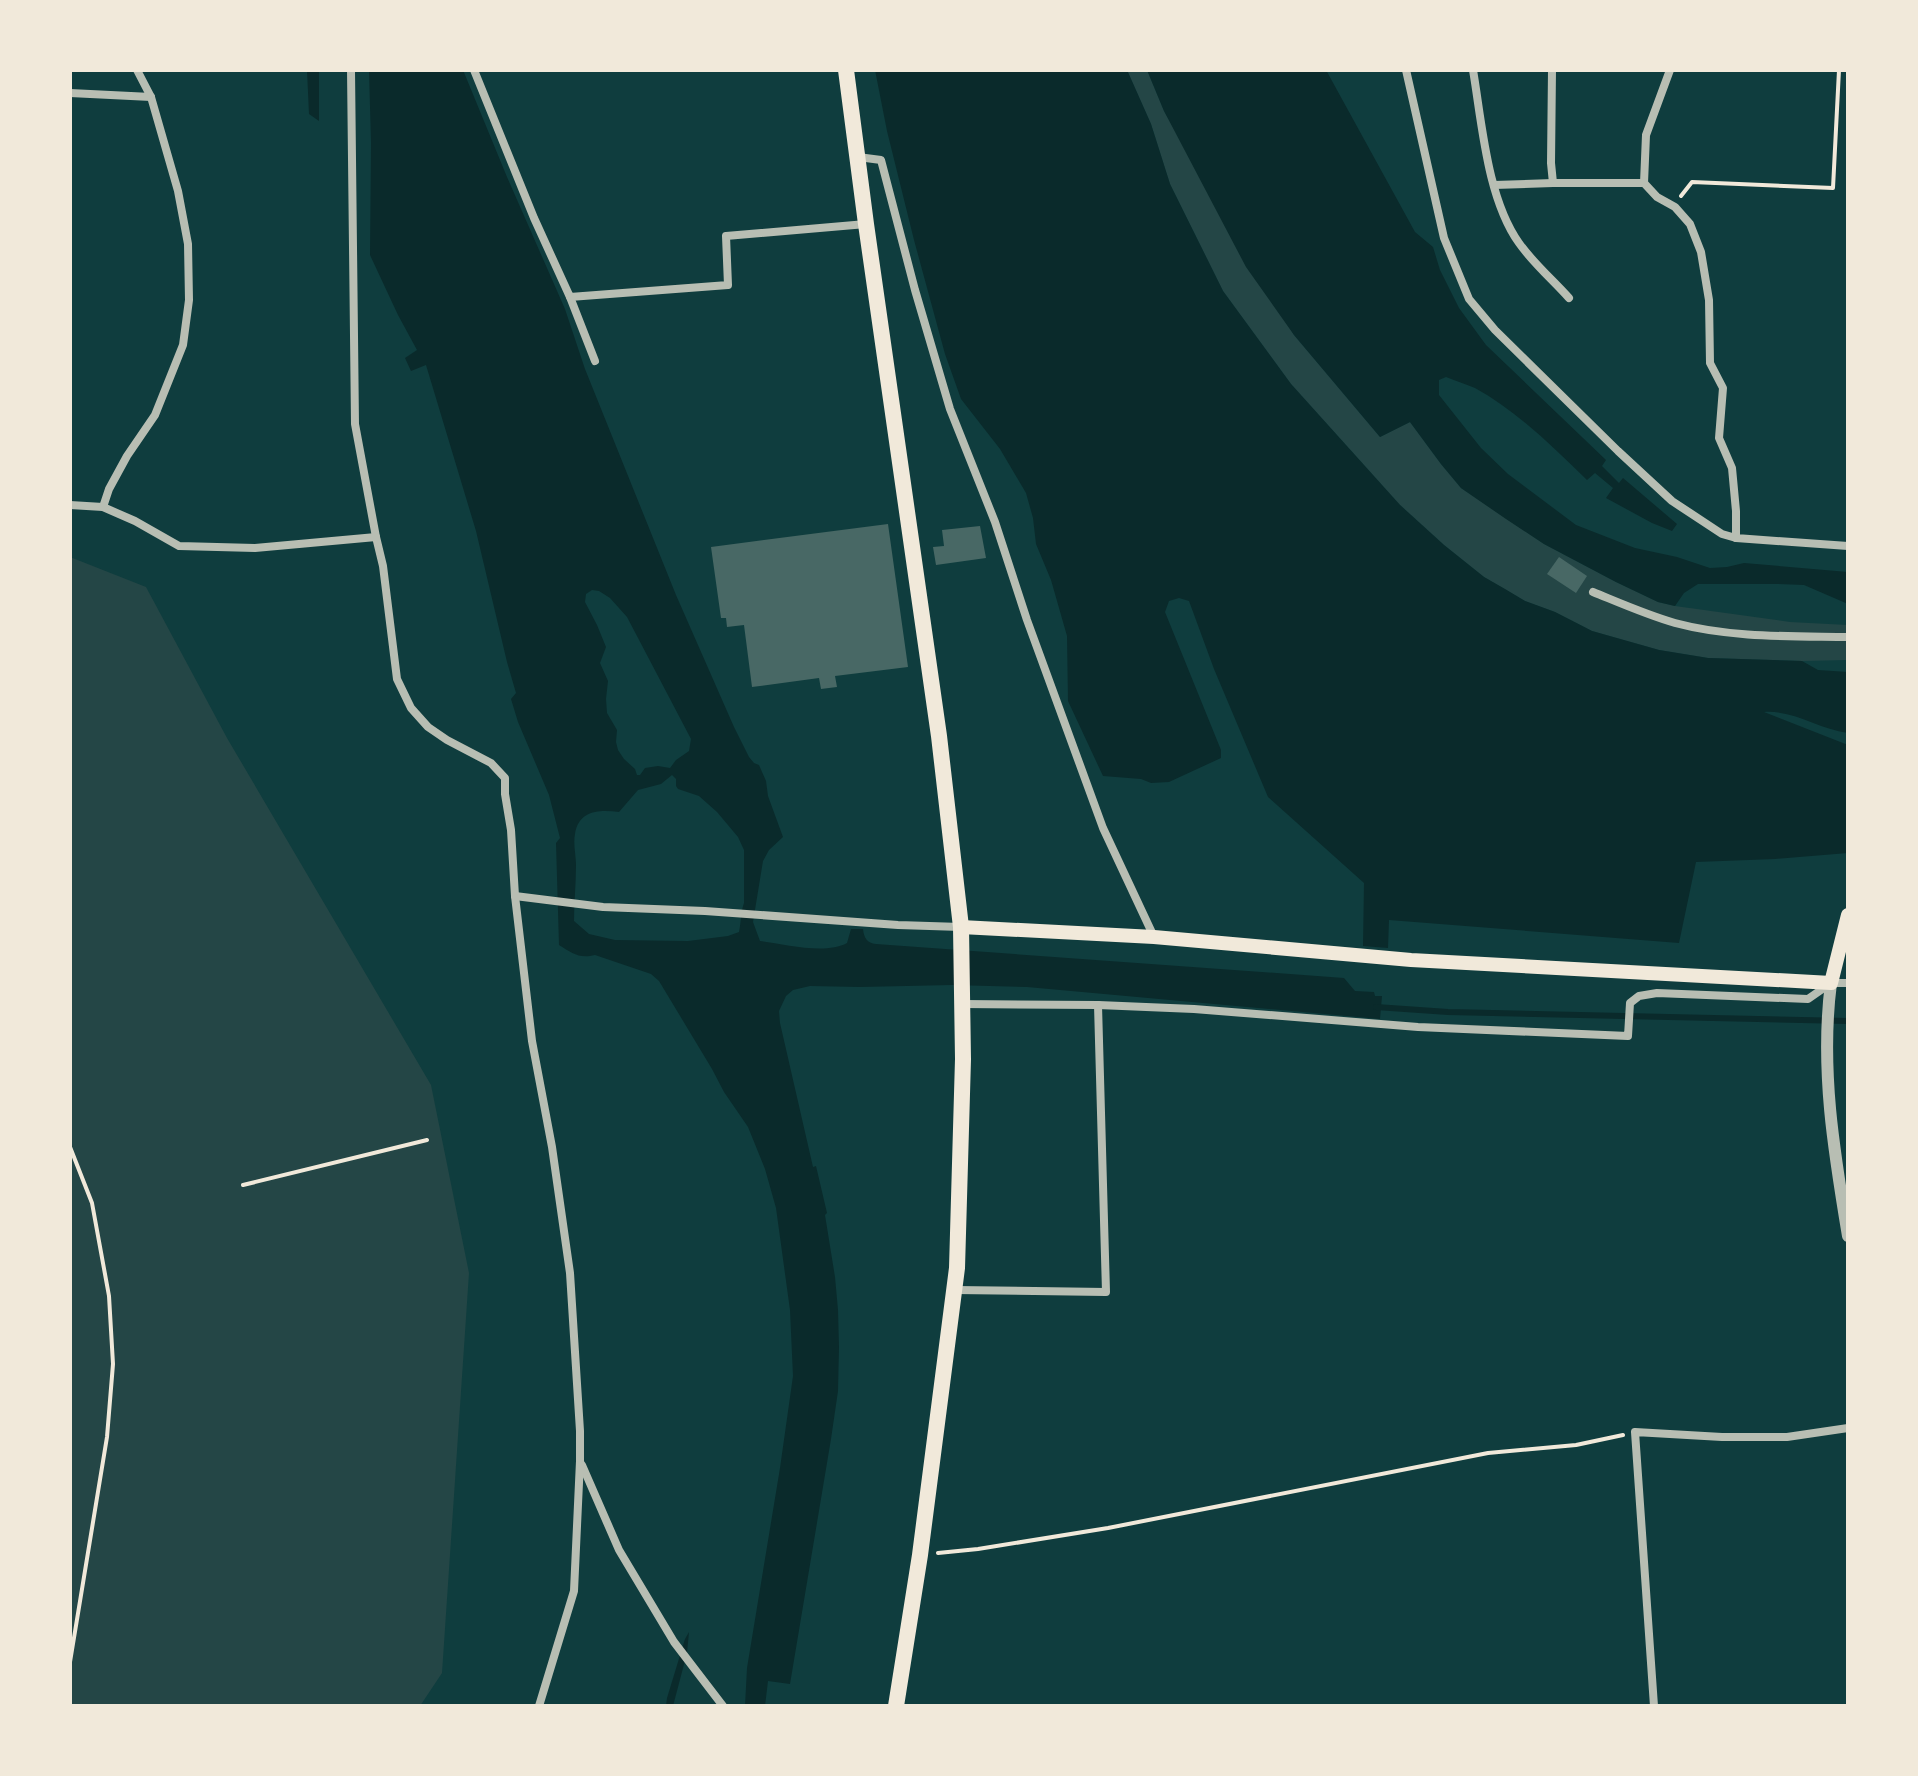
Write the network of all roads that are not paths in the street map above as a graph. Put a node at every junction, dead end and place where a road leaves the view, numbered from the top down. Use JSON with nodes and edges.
{"nodes":[{"id":1,"x":137,"y":70,"type":"edge"},
{"id":2,"x":351,"y":70,"type":"edge"},
{"id":3,"x":474,"y":70,"type":"edge"},
{"id":4,"x":846,"y":70,"type":"edge"},
{"id":5,"x":1406,"y":70,"type":"edge"},
{"id":6,"x":1473,"y":70,"type":"edge"},
{"id":7,"x":1552,"y":70,"type":"edge"},
{"id":8,"x":1670,"y":70,"type":"edge"},
{"id":9,"x":70,"y":93,"type":"edge"},
{"id":10,"x":151,"y":97,"type":"junction"},
{"id":11,"x":857,"y":156,"type":"junction"},
{"id":12,"x":1553,"y":183,"type":"junction"},
{"id":13,"x":1644,"y":183,"type":"junction"},
{"id":14,"x":1494,"y":185,"type":"junction"},
{"id":15,"x":866,"y":224,"type":"junction"},
{"id":16,"x":570,"y":297,"type":"junction"},
{"id":17,"x":1569,"y":298,"type":"dead end"},
{"id":18,"x":595,"y":361,"type":"dead end"},
{"id":19,"x":70,"y":505,"type":"edge"},
{"id":20,"x":103,"y":507,"type":"junction"},
{"id":21,"x":376,"y":537,"type":"junction"},
{"id":22,"x":1736,"y":538,"type":"junction"},
{"id":23,"x":1848,"y":546,"type":"edge"},
{"id":24,"x":1593,"y":592,"type":"dead end"},
{"id":25,"x":1848,"y":637,"type":"edge"},
{"id":26,"x":515,"y":896,"type":"junction"},
{"id":27,"x":1848,"y":915,"type":"edge"},
{"id":28,"x":962,"y":933,"type":"junction"},
{"id":29,"x":1154,"y":937,"type":"junction"},
{"id":30,"x":1831,"y":979,"type":"junction"},
{"id":31,"x":1848,"y":983,"type":"edge"},
{"id":32,"x":962,"y":997,"type":"junction"},
{"id":33,"x":1098,"y":1005,"type":"junction"},
{"id":34,"x":1848,"y":1236,"type":"edge"},
{"id":35,"x":954,"y":1290,"type":"junction"},
{"id":36,"x":1848,"y":1428,"type":"edge"},
{"id":37,"x":580,"y":1461,"type":"junction"},
{"id":38,"x":722,"y":1704,"type":"edge"},
{"id":39,"x":539,"y":1706,"type":"edge"},
{"id":40,"x":896,"y":1706,"type":"edge"},
{"id":41,"x":1654,"y":1706,"type":"edge"}],
"edges":[{"from":1,"to":10,"type":"street"},
{"from":2,"to":21,"type":"street"},
{"from":3,"to":16,"type":"street"},
{"from":4,"to":11,"type":"main road"},
{"from":5,"to":22,"type":"street"},
{"from":6,"to":14,"type":"street"},
{"from":7,"to":12,"type":"street"},
{"from":8,"to":13,"type":"street"},
{"from":9,"to":10,"type":"street"},
{"from":10,"to":20,"type":"street"},
{"from":11,"to":15,"type":"main road"},
{"from":11,"to":29,"type":"street"},
{"from":12,"to":13,"type":"street"},
{"from":12,"to":14,"type":"street"},
{"from":13,"to":22,"type":"street"},
{"from":14,"to":17,"type":"street"},
{"from":15,"to":16,"type":"street"},
{"from":15,"to":28,"type":"main road"},
{"from":16,"to":18,"type":"street"},
{"from":19,"to":20,"type":"street"},
{"from":20,"to":21,"type":"street"},
{"from":21,"to":26,"type":"street"},
{"from":22,"to":23,"type":"street"},
{"from":24,"to":25,"type":"street"},
{"from":26,"to":28,"type":"street"},
{"from":26,"to":37,"type":"street"},
{"from":27,"to":30,"type":"main road"},
{"from":28,"to":29,"type":"main road"},
{"from":28,"to":32,"type":"main road"},
{"from":29,"to":30,"type":"main road"},
{"from":30,"to":31,"type":"street"},
{"from":30,"to":33,"type":"street"},
{"from":30,"to":34,"type":"street"},
{"from":32,"to":33,"type":"street"},
{"from":32,"to":35,"type":"main road"},
{"from":33,"to":35,"type":"street"},
{"from":35,"to":40,"type":"main road"},
{"from":36,"to":41,"type":"street"},
{"from":37,"to":38,"type":"street"},
{"from":37,"to":39,"type":"street"}]}
